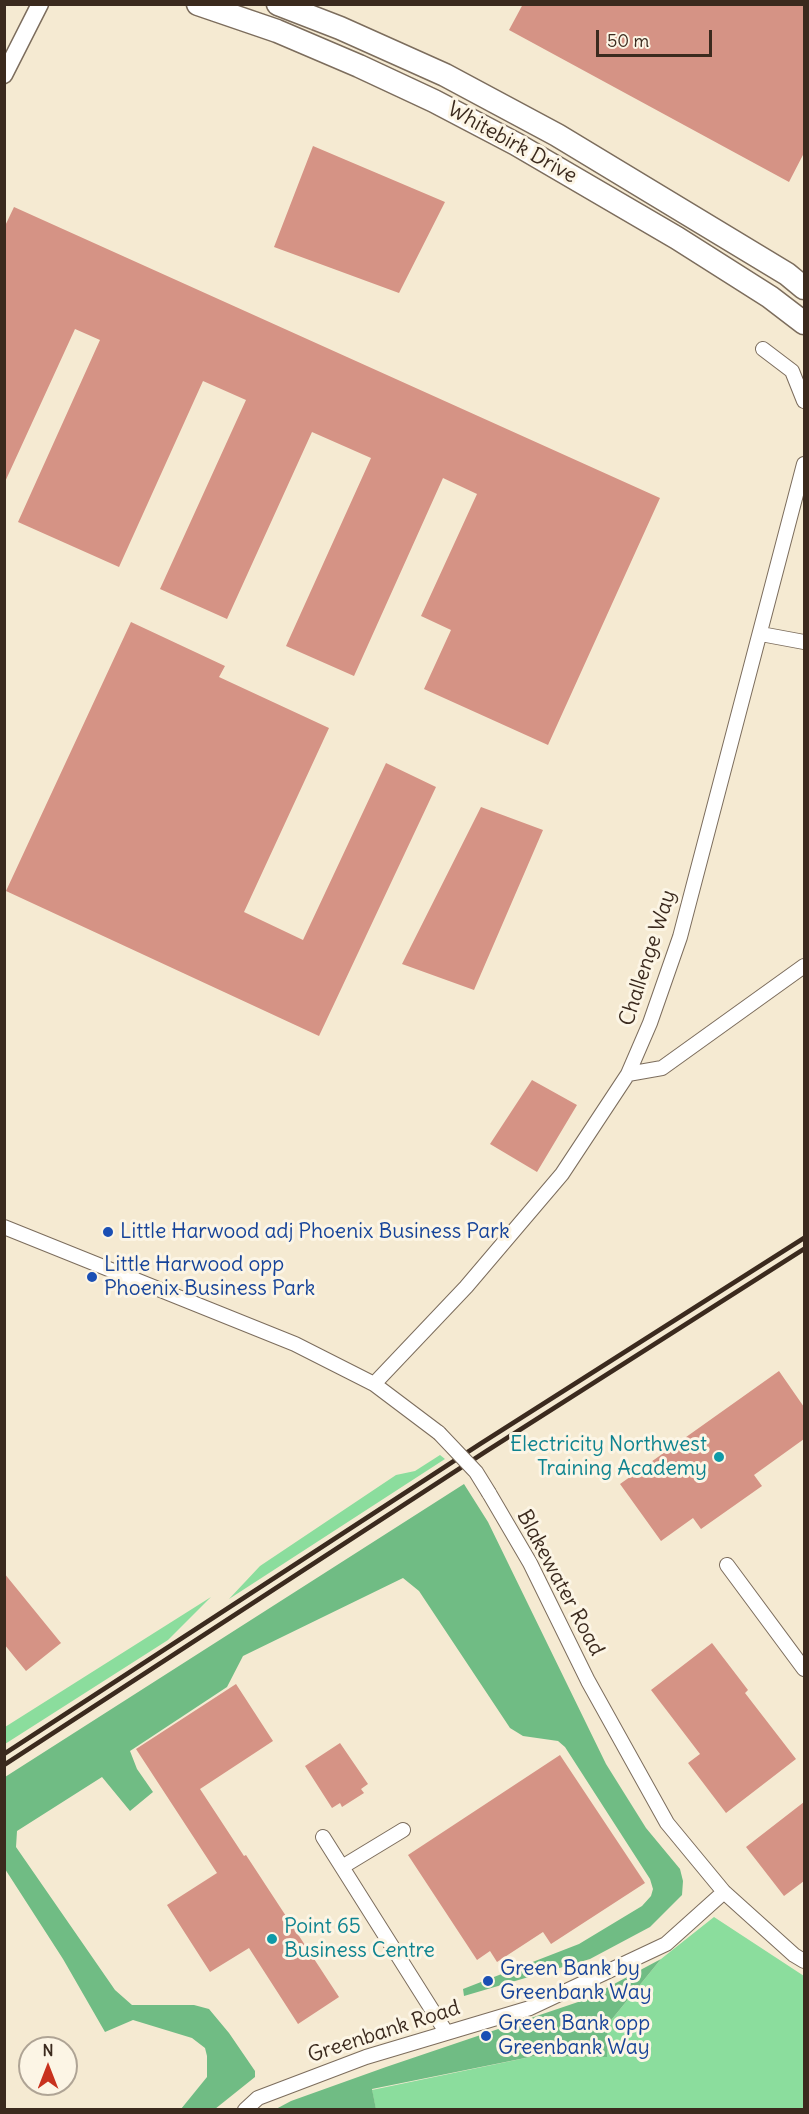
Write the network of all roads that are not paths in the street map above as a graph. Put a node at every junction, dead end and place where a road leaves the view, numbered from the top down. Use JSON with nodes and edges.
{"nodes":[{"id":1,"x":40,"y":4,"type":"edge"},
{"id":2,"x":198,"y":4,"type":"edge"},
{"id":3,"x":278,"y":4,"type":"edge"},
{"id":4,"x":4,"y":75,"type":"edge"},
{"id":5,"x":804,"y":288,"type":"edge"},
{"id":6,"x":804,"y":323,"type":"edge"},
{"id":7,"x":763,"y":349,"type":"dead end"},
{"id":8,"x":804,"y":401,"type":"edge"},
{"id":9,"x":804,"y":464,"type":"edge"},
{"id":10,"x":760,"y":634,"type":"junction"},
{"id":11,"x":804,"y":642,"type":"edge"},
{"id":12,"x":804,"y":966,"type":"edge"},
{"id":13,"x":628,"y":1074,"type":"junction"},
{"id":14,"x":4,"y":1227,"type":"edge"},
{"id":15,"x":374,"y":1384,"type":"junction"},
{"id":16,"x":727,"y":1564,"type":"dead end"},
{"id":17,"x":804,"y":1670,"type":"edge"},
{"id":18,"x":403,"y":1830,"type":"dead end"},
{"id":19,"x":323,"y":1837,"type":"dead end"},
{"id":20,"x":342,"y":1867,"type":"junction"},
{"id":21,"x":724,"y":1892,"type":"junction"},
{"id":22,"x":804,"y":1961,"type":"edge"},
{"id":23,"x":446,"y":2032,"type":"junction"},
{"id":24,"x":245,"y":2109,"type":"edge"}],
"edges":[{"from":1,"to":4,"type":"street"},
{"from":2,"to":6,"type":"highway","name":"Whitebirk Drive"},
{"from":3,"to":5,"type":"highway","name":"Whitebirk Drive"},
{"from":7,"to":8,"type":"street"},
{"from":9,"to":10,"type":"street","name":"Challenge Way"},
{"from":10,"to":11,"type":"street"},
{"from":10,"to":13,"type":"street","name":"Challenge Way"},
{"from":12,"to":13,"type":"street"},
{"from":13,"to":15,"type":"street","name":"Challenge Way"},
{"from":14,"to":15,"type":"street","name":"Blakewater Road"},
{"from":15,"to":21,"type":"street","name":"Blakewater Road","bridge":true},
{"from":16,"to":17,"type":"street"},
{"from":18,"to":20,"type":"street"},
{"from":19,"to":20,"type":"street"},
{"from":20,"to":23,"type":"street"},
{"from":21,"to":22,"type":"street","name":"Blakewater Road"},
{"from":21,"to":23,"type":"street","name":"Greenbank Road"},
{"from":23,"to":24,"type":"street","name":"Greenbank Road"}]}
